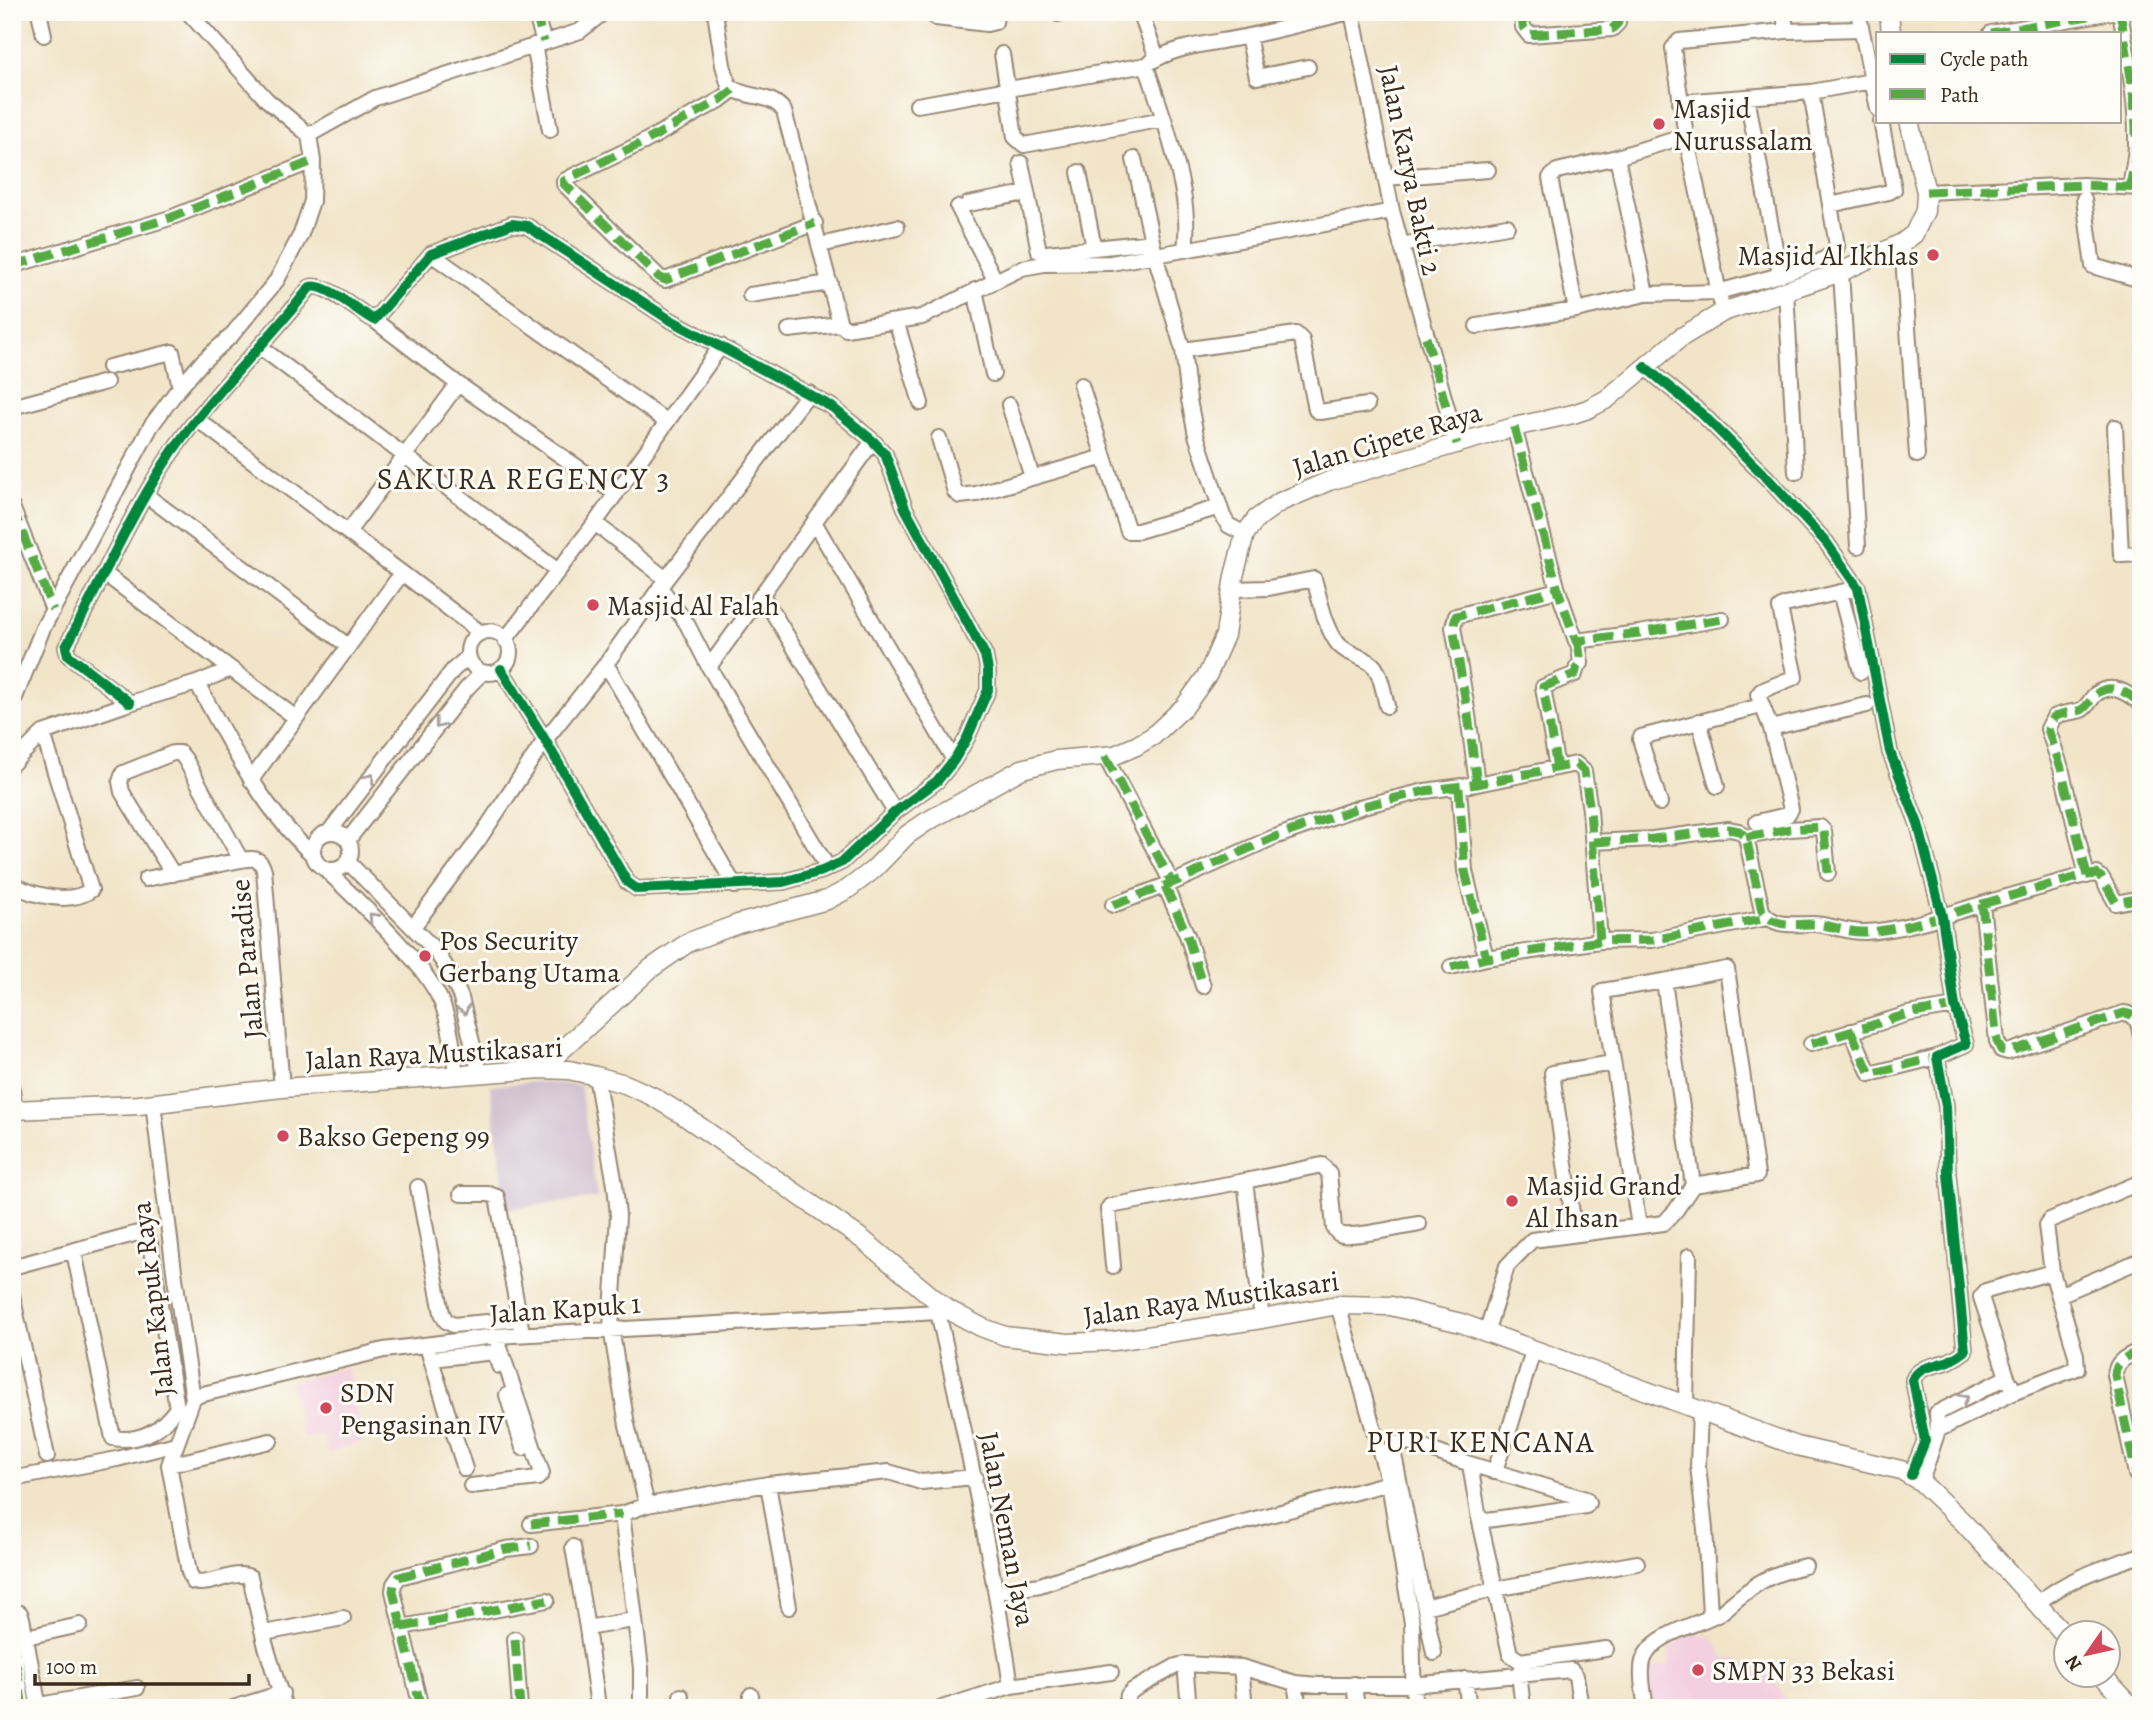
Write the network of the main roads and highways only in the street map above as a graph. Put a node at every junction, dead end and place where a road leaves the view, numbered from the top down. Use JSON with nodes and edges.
{"nodes":[{"id":1,"x":1889,"y":12,"type":"edge"},
{"id":2,"x":1891,"y":32,"type":"edge"},
{"id":3,"x":1909,"y":122,"type":"edge"},
{"id":4,"x":541,"y":1069,"type":"junction"},
{"id":5,"x":13,"y":1110,"type":"edge"},
{"id":6,"x":2052,"y":1621,"type":"edge"},
{"id":7,"x":2114,"y":1688,"type":"edge"},
{"id":8,"x":2133,"y":1708,"type":"edge"}],
"edges":[{"from":1,"to":2,"type":"main road"},
{"from":3,"to":4,"type":"main road","name":"Jalan Cipete Raya"},
{"from":4,"to":5,"type":"main road","name":"Jalan Raya Mustikasari"},
{"from":4,"to":6,"type":"main road","name":"Jalan Raya Mustikasari"},
{"from":7,"to":8,"type":"main road"}]}
